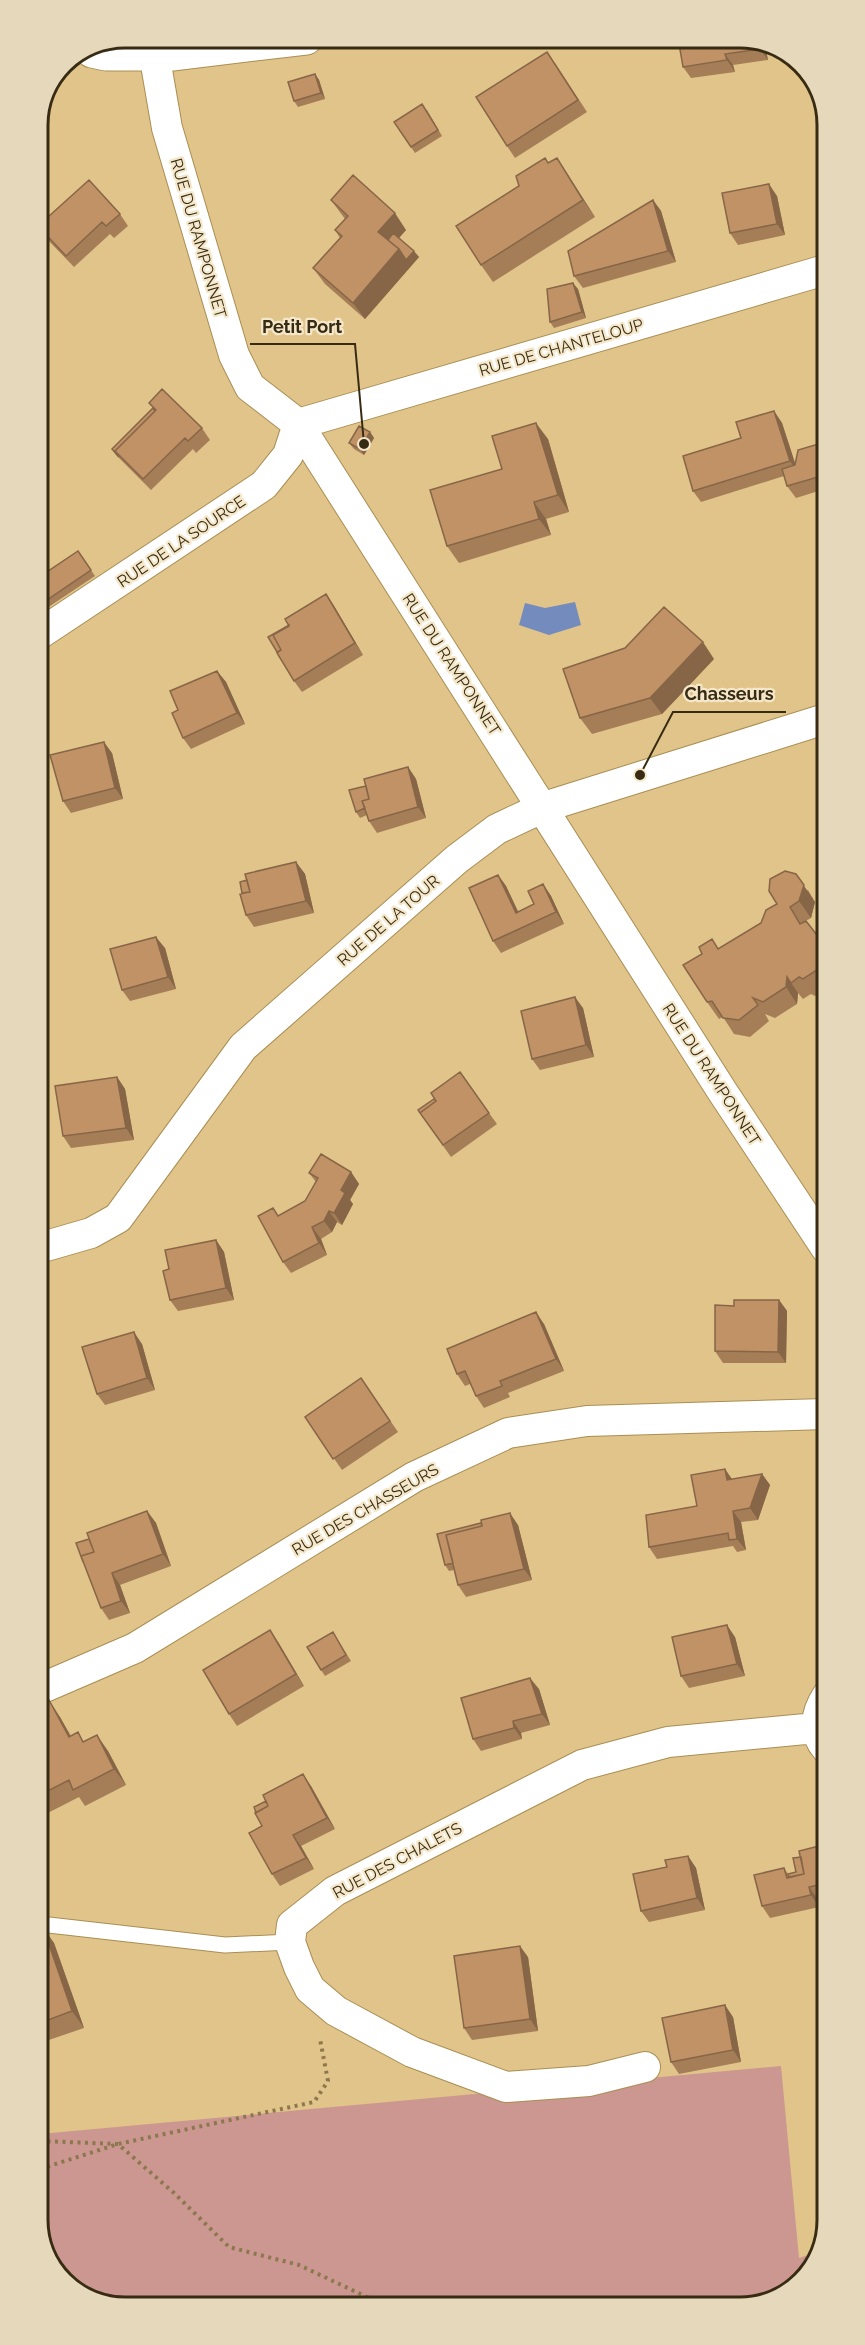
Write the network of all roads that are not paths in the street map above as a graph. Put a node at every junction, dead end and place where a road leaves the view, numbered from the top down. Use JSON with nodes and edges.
{"nodes":[{"id":1,"x":141,"y":48,"type":"edge"},
{"id":2,"x":229,"y":48,"type":"edge"},
{"id":3,"x":99,"y":52,"type":"edge"},
{"id":4,"x":154,"y":53,"type":"junction"},
{"id":5,"x":817,"y":272,"type":"edge"},
{"id":6,"x":298,"y":424,"type":"junction"},
{"id":7,"x":48,"y":628,"type":"edge"},
{"id":8,"x":817,"y":722,"type":"edge"},
{"id":9,"x":544,"y":807,"type":"junction"},
{"id":10,"x":817,"y":1234,"type":"edge"},
{"id":11,"x":48,"y":1245,"type":"edge"},
{"id":12,"x":817,"y":1414,"type":"edge"},
{"id":13,"x":48,"y":1686,"type":"edge"},
{"id":14,"x":817,"y":1738,"type":"edge"},
{"id":15,"x":48,"y":1925,"type":"edge"},
{"id":16,"x":290,"y":1942,"type":"junction"},
{"id":17,"x":645,"y":2067,"type":"dead end"}],
"edges":[{"from":1,"to":4,"type":"main road"},
{"from":2,"to":4,"type":"main road"},
{"from":3,"to":4,"type":"main road"},
{"from":4,"to":6,"type":"street","name":"RUE DU RAMPONNET"},
{"from":5,"to":6,"type":"street","name":"RUE DE CHANTELOUP"},
{"from":6,"to":7,"type":"street","name":"RUE DE LA SOURCE"},
{"from":6,"to":9,"type":"street","name":"RUE DU RAMPONNET"},
{"from":8,"to":9,"type":"street","name":"RUE DE LA TOUR"},
{"from":9,"to":10,"type":"street","name":"RUE DU RAMPONNET"},
{"from":9,"to":11,"type":"street","name":"RUE DE LA TOUR"},
{"from":12,"to":13,"type":"street","name":"RUE DES CHASSEURS"},
{"from":14,"to":16,"type":"street","name":"RUE DES CHALETS"},
{"from":15,"to":16,"type":"lane"},
{"from":16,"to":17,"type":"street"}]}
